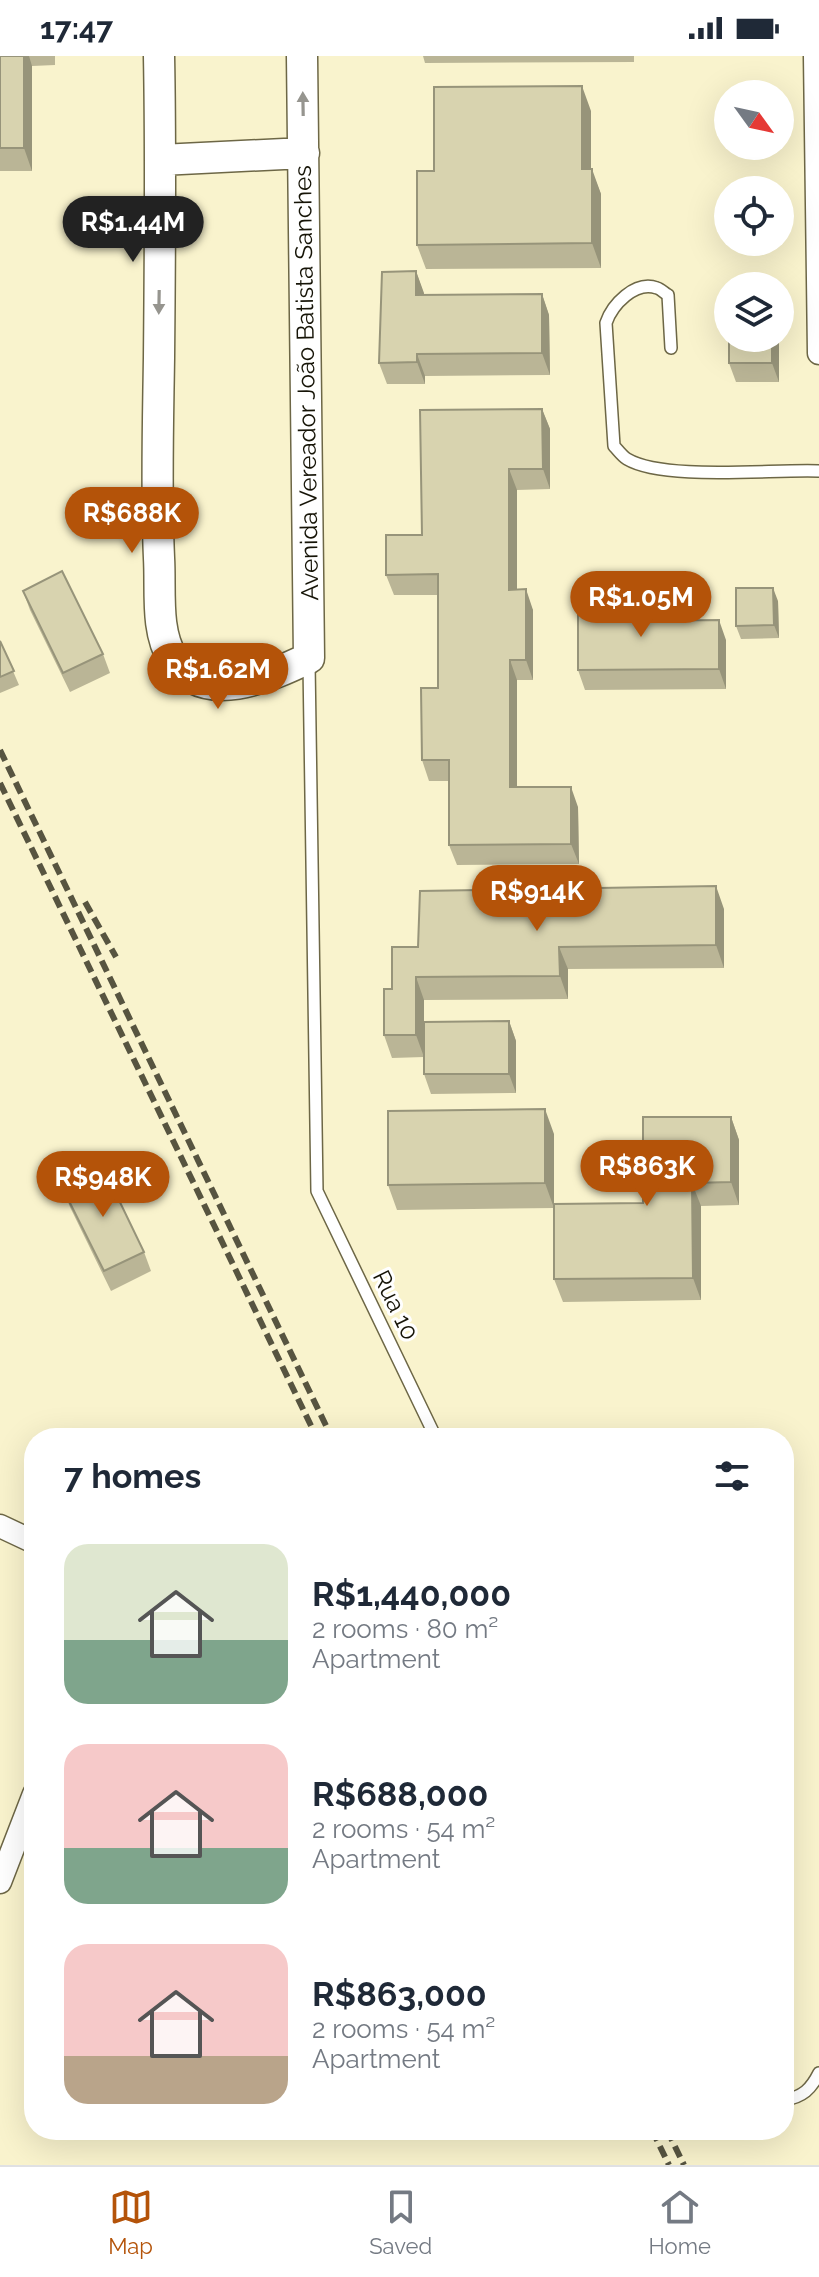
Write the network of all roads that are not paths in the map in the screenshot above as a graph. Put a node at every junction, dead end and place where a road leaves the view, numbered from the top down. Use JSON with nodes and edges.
{"nodes":[{"id":1,"x":159,"y":56,"type":"edge"},
{"id":2,"x":302,"y":56,"type":"edge"},
{"id":3,"x":815,"y":56,"type":"edge"},
{"id":4,"x":304,"y":153,"type":"junction"},
{"id":5,"x":161,"y":160,"type":"junction"},
{"id":6,"x":671,"y":348,"type":"dead end"},
{"id":7,"x":819,"y":353,"type":"edge"},
{"id":8,"x":819,"y":471,"type":"edge"},
{"id":9,"x":309,"y":658,"type":"junction"},
{"id":10,"x":317,"y":1191,"type":"joint"},
{"id":11,"x":431,"y":1428,"type":"edge"},
{"id":12,"x":0,"y":1526,"type":"edge"},
{"id":13,"x":24,"y":1537,"type":"edge"},
{"id":14,"x":24,"y":1820,"type":"edge"},
{"id":15,"x":0,"y":1882,"type":"edge"},
{"id":16,"x":819,"y":2073,"type":"edge"},
{"id":17,"x":794,"y":2098,"type":"edge"}],
"edges":[{"from":1,"to":5,"type":"street"},
{"from":4,"to":2,"type":"street","name":"Avenida Vereador João Batista Sanches","one_way":true},
{"from":3,"to":7,"type":"street"},
{"from":4,"to":5,"type":"street"},
{"from":4,"to":9,"type":"street","name":"Avenida Vereador João Batista Sanches"},
{"from":5,"to":9,"type":"street","one_way":true},
{"from":6,"to":8,"type":"lane"},
{"from":9,"to":10,"type":"lane","name":"Avenida Vereador João Batista Sanches"},
{"from":10,"to":11,"type":"lane","name":"Rua 10"},
{"from":12,"to":13,"type":"street"},
{"from":14,"to":15,"type":"street"},
{"from":16,"to":17,"type":"lane"}]}
